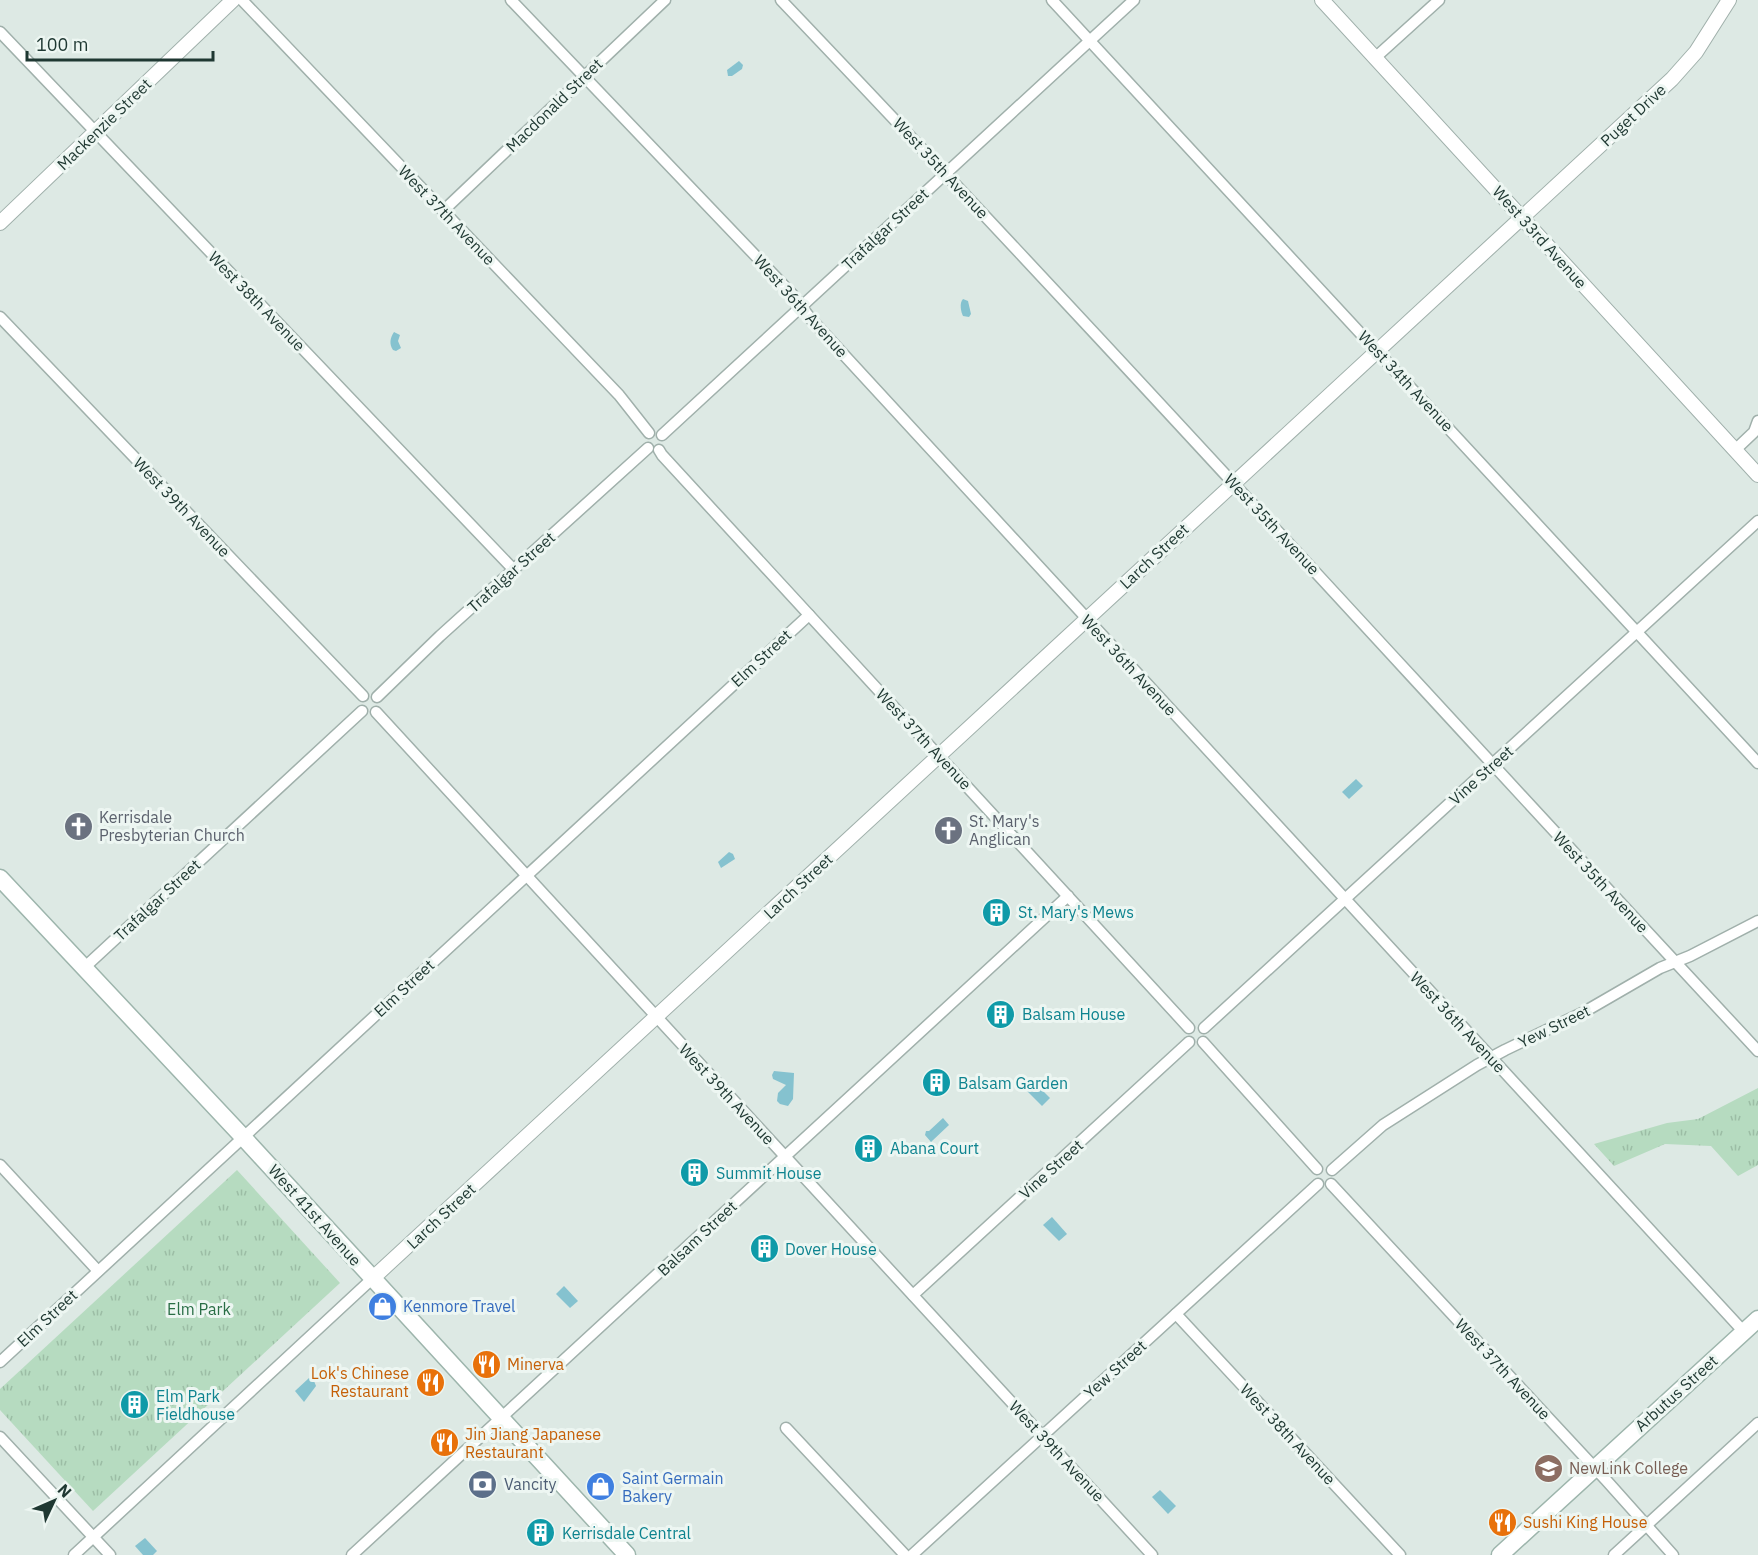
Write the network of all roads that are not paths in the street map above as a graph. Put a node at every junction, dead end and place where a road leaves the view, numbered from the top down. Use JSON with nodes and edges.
{"nodes":[{"id":1,"x":233,"y":0,"type":"edge"},
{"id":2,"x":242,"y":0,"type":"edge"},
{"id":3,"x":511,"y":0,"type":"edge"},
{"id":4,"x":665,"y":0,"type":"edge"},
{"id":5,"x":782,"y":0,"type":"edge"},
{"id":6,"x":1052,"y":0,"type":"edge"},
{"id":7,"x":1134,"y":0,"type":"edge"},
{"id":8,"x":1322,"y":0,"type":"edge"},
{"id":9,"x":1439,"y":0,"type":"edge"},
{"id":10,"x":1729,"y":0,"type":"edge"},
{"id":11,"x":0,"y":32,"type":"edge"},
{"id":12,"x":1091,"y":40,"type":"junction"},
{"id":13,"x":1376,"y":57,"type":"junction"},
{"id":14,"x":584,"y":76,"type":"junction"},
{"id":15,"x":96,"y":132,"type":"junction"},
{"id":16,"x":946,"y":173,"type":"junction"},
{"id":17,"x":443,"y":210,"type":"junction"},
{"id":18,"x":1522,"y":216,"type":"junction"},
{"id":19,"x":0,"y":223,"type":"edge"},
{"id":20,"x":801,"y":306,"type":"junction"},
{"id":21,"x":0,"y":317,"type":"edge"},
{"id":22,"x":1377,"y":350,"type":"junction"},
{"id":23,"x":1758,"y":421,"type":"edge"},
{"id":24,"x":649,"y":433,"type":"junction"},
{"id":25,"x":662,"y":435,"type":"junction"},
{"id":26,"x":648,"y":448,"type":"junction"},
{"id":27,"x":659,"y":450,"type":"junction"},
{"id":28,"x":1735,"y":450,"type":"junction"},
{"id":29,"x":1758,"y":475,"type":"edge"},
{"id":30,"x":1234,"y":482,"type":"junction"},
{"id":31,"x":1758,"y":521,"type":"edge"},
{"id":32,"x":514,"y":570,"type":"junction"},
{"id":33,"x":809,"y":615,"type":"junction"},
{"id":34,"x":1087,"y":619,"type":"junction"},
{"id":35,"x":1637,"y":632,"type":"junction"},
{"id":36,"x":363,"y":696,"type":"junction"},
{"id":37,"x":377,"y":697,"type":"junction"},
{"id":38,"x":362,"y":711,"type":"junction"},
{"id":39,"x":376,"y":712,"type":"junction"},
{"id":40,"x":939,"y":756,"type":"junction"},
{"id":41,"x":1758,"y":763,"type":"edge"},
{"id":42,"x":1492,"y":764,"type":"junction"},
{"id":43,"x":526,"y":876,"type":"junction"},
{"id":44,"x":0,"y":878,"type":"edge"},
{"id":45,"x":1068,"y":896,"type":"junction"},
{"id":46,"x":1345,"y":899,"type":"junction"},
{"id":47,"x":1758,"y":921,"type":"edge"},
{"id":48,"x":1675,"y":962,"type":"junction"},
{"id":49,"x":85,"y":967,"type":"junction"},
{"id":50,"x":656,"y":1017,"type":"junction"},
{"id":51,"x":1189,"y":1028,"type":"junction"},
{"id":52,"x":1204,"y":1028,"type":"junction"},
{"id":53,"x":1189,"y":1042,"type":"junction"},
{"id":54,"x":1203,"y":1042,"type":"junction"},
{"id":55,"x":1758,"y":1051,"type":"edge"},
{"id":56,"x":1491,"y":1058,"type":"junction"},
{"id":57,"x":243,"y":1137,"type":"junction"},
{"id":58,"x":786,"y":1156,"type":"junction"},
{"id":59,"x":0,"y":1165,"type":"edge"},
{"id":60,"x":1317,"y":1169,"type":"junction"},
{"id":61,"x":1332,"y":1170,"type":"junction"},
{"id":62,"x":1318,"y":1184,"type":"junction"},
{"id":63,"x":1331,"y":1184,"type":"junction"},
{"id":64,"x":98,"y":1271,"type":"junction"},
{"id":65,"x":373,"y":1278,"type":"junction"},
{"id":66,"x":913,"y":1295,"type":"junction"},
{"id":67,"x":1176,"y":1314,"type":"junction"},
{"id":68,"x":1758,"y":1319,"type":"edge"},
{"id":69,"x":1744,"y":1332,"type":"junction"},
{"id":70,"x":0,"y":1362,"type":"edge"},
{"id":71,"x":501,"y":1418,"type":"junction"},
{"id":72,"x":1758,"y":1423,"type":"edge"},
{"id":73,"x":786,"y":1428,"type":"dead end"},
{"id":74,"x":1042,"y":1436,"type":"junction"},
{"id":75,"x":0,"y":1437,"type":"edge"},
{"id":76,"x":1594,"y":1467,"type":"junction"},
{"id":77,"x":1646,"y":1526,"type":"junction"},
{"id":78,"x":93,"y":1537,"type":"junction"},
{"id":79,"x":74,"y":1555,"type":"edge"},
{"id":80,"x":110,"y":1555,"type":"edge"},
{"id":81,"x":352,"y":1555,"type":"edge"},
{"id":82,"x":627,"y":1555,"type":"edge"},
{"id":83,"x":905,"y":1555,"type":"edge"},
{"id":84,"x":912,"y":1555,"type":"edge"},
{"id":85,"x":1152,"y":1555,"type":"edge"},
{"id":86,"x":1400,"y":1555,"type":"edge"},
{"id":87,"x":1500,"y":1555,"type":"edge"},
{"id":88,"x":1614,"y":1555,"type":"edge"},
{"id":89,"x":1673,"y":1555,"type":"edge"}],
"edges":[{"from":1,"to":15,"type":"street","name":"Mackenzie Street"},
{"from":2,"to":17,"type":"street","name":"West 37th Avenue"},
{"from":3,"to":14,"type":"street","name":"West 36th Avenue"},
{"from":4,"to":14,"type":"street","name":"Macdonald Street"},
{"from":5,"to":16,"type":"street","name":"West 35th Avenue"},
{"from":6,"to":12,"type":"street","name":"West 34th Avenue"},
{"from":7,"to":12,"type":"street","name":"Trafalgar Street"},
{"from":8,"to":13,"type":"street","name":"West 33rd Avenue"},
{"from":9,"to":13,"type":"street"},
{"from":10,"to":18,"type":"street","name":"Puget Drive"},
{"from":11,"to":15,"type":"street","name":"West 38th Avenue"},
{"from":12,"to":16,"type":"street","name":"Trafalgar Street"},
{"from":12,"to":22,"type":"street","name":"West 34th Avenue"},
{"from":13,"to":18,"type":"street","name":"West 33rd Avenue"},
{"from":14,"to":17,"type":"street","name":"Macdonald Street"},
{"from":14,"to":20,"type":"street","name":"West 36th Avenue"},
{"from":15,"to":19,"type":"street","name":"Mackenzie Street"},
{"from":15,"to":32,"type":"street","name":"West 38th Avenue"},
{"from":16,"to":20,"type":"street","name":"Trafalgar Street"},
{"from":16,"to":30,"type":"street","name":"West 35th Avenue"},
{"from":17,"to":24,"type":"street","name":"West 37th Avenue"},
{"from":18,"to":22,"type":"street","name":"Larch Street"},
{"from":18,"to":28,"type":"street","name":"West 33rd Avenue"},
{"from":20,"to":25,"type":"street","name":"Trafalgar Street"},
{"from":20,"to":34,"type":"street","name":"West 36th Avenue"},
{"from":21,"to":36,"type":"street","name":"West 39th Avenue"},
{"from":22,"to":30,"type":"street","name":"Larch Street"},
{"from":22,"to":35,"type":"street","name":"West 34th Avenue"},
{"from":23,"to":28,"type":"street"},
{"from":24,"to":25,"type":"street"},
{"from":24,"to":26,"type":"street"},
{"from":25,"to":27,"type":"street"},
{"from":26,"to":27,"type":"street"},
{"from":26,"to":32,"type":"street","name":"Trafalgar Street"},
{"from":27,"to":33,"type":"street","name":"West 37th Avenue"},
{"from":28,"to":29,"type":"street","name":"West 33rd Avenue"},
{"from":30,"to":34,"type":"street","name":"Larch Street"},
{"from":30,"to":42,"type":"street","name":"West 35th Avenue"},
{"from":31,"to":35,"type":"street","name":"Vine Street"},
{"from":32,"to":37,"type":"street","name":"Trafalgar Street"},
{"from":33,"to":40,"type":"street","name":"West 37th Avenue"},
{"from":33,"to":43,"type":"street","name":"Elm Street"},
{"from":34,"to":40,"type":"street","name":"Larch Street"},
{"from":34,"to":46,"type":"street","name":"West 36th Avenue"},
{"from":35,"to":41,"type":"street","name":"West 34th Avenue"},
{"from":35,"to":42,"type":"street","name":"Vine Street"},
{"from":36,"to":37,"type":"street"},
{"from":36,"to":38,"type":"street"},
{"from":37,"to":39,"type":"street"},
{"from":38,"to":39,"type":"street"},
{"from":38,"to":49,"type":"street","name":"Trafalgar Street"},
{"from":39,"to":43,"type":"street","name":"West 39th Avenue"},
{"from":40,"to":45,"type":"street","name":"West 37th Avenue"},
{"from":40,"to":50,"type":"street","name":"Larch Street"},
{"from":42,"to":46,"type":"street","name":"Vine Street"},
{"from":42,"to":48,"type":"street","name":"West 35th Avenue"},
{"from":43,"to":50,"type":"street","name":"West 39th Avenue"},
{"from":43,"to":57,"type":"street","name":"Elm Street"},
{"from":44,"to":49,"type":"main road","name":"West 41st Avenue"},
{"from":45,"to":51,"type":"street","name":"West 37th Avenue"},
{"from":45,"to":58,"type":"street","name":"Balsam Street"},
{"from":46,"to":52,"type":"street","name":"Vine Street"},
{"from":46,"to":56,"type":"street","name":"West 36th Avenue"},
{"from":47,"to":48,"type":"street","name":"Yew Street"},
{"from":48,"to":55,"type":"street","name":"West 35th Avenue"},
{"from":48,"to":56,"type":"street","name":"Yew Street"},
{"from":49,"to":57,"type":"main road","name":"West 41st Avenue"},
{"from":50,"to":58,"type":"street","name":"West 39th Avenue"},
{"from":50,"to":65,"type":"street","name":"Larch Street"},
{"from":51,"to":52,"type":"street"},
{"from":51,"to":53,"type":"street"},
{"from":52,"to":54,"type":"street"},
{"from":53,"to":54,"type":"street"},
{"from":53,"to":66,"type":"street","name":"Vine Street"},
{"from":54,"to":60,"type":"street"},
{"from":56,"to":61,"type":"street","name":"Yew Street"},
{"from":56,"to":69,"type":"street","name":"West 36th Avenue"},
{"from":57,"to":64,"type":"street","name":"Elm Street"},
{"from":57,"to":65,"type":"main road","name":"West 41st Avenue"},
{"from":58,"to":66,"type":"street","name":"West 39th Avenue"},
{"from":58,"to":71,"type":"street","name":"Balsam Street"},
{"from":59,"to":64,"type":"street"},
{"from":60,"to":61,"type":"street"},
{"from":60,"to":62,"type":"street"},
{"from":61,"to":63,"type":"street"},
{"from":62,"to":63,"type":"street"},
{"from":62,"to":67,"type":"street","name":"Yew Street"},
{"from":63,"to":76,"type":"street","name":"West 37th Avenue"},
{"from":64,"to":70,"type":"street","name":"Elm Street"},
{"from":65,"to":71,"type":"main road","name":"West 41st Avenue"},
{"from":65,"to":78,"type":"street","name":"Larch Street"},
{"from":66,"to":74,"type":"street","name":"West 39th Avenue"},
{"from":67,"to":74,"type":"street","name":"Yew Street"},
{"from":67,"to":86,"type":"street","name":"West 38th Avenue"},
{"from":68,"to":69,"type":"main road","name":"Arbutus Street"},
{"from":69,"to":76,"type":"main road","name":"Arbutus Street"},
{"from":71,"to":81,"type":"street","name":"Balsam Street"},
{"from":71,"to":82,"type":"main road","name":"West 41st Avenue"},
{"from":72,"to":77,"type":"street"},
{"from":73,"to":83,"type":"street"},
{"from":74,"to":84,"type":"street","name":"Yew Street"},
{"from":74,"to":85,"type":"street","name":"West 39th Avenue"},
{"from":75,"to":78,"type":"street"},
{"from":76,"to":77,"type":"street","name":"West 37th Avenue"},
{"from":76,"to":87,"type":"main road","name":"Arbutus Street"},
{"from":77,"to":88,"type":"street"},
{"from":77,"to":89,"type":"street","name":"West 37th Avenue"},
{"from":78,"to":79,"type":"street","name":"Larch Street"},
{"from":78,"to":80,"type":"street"}]}
